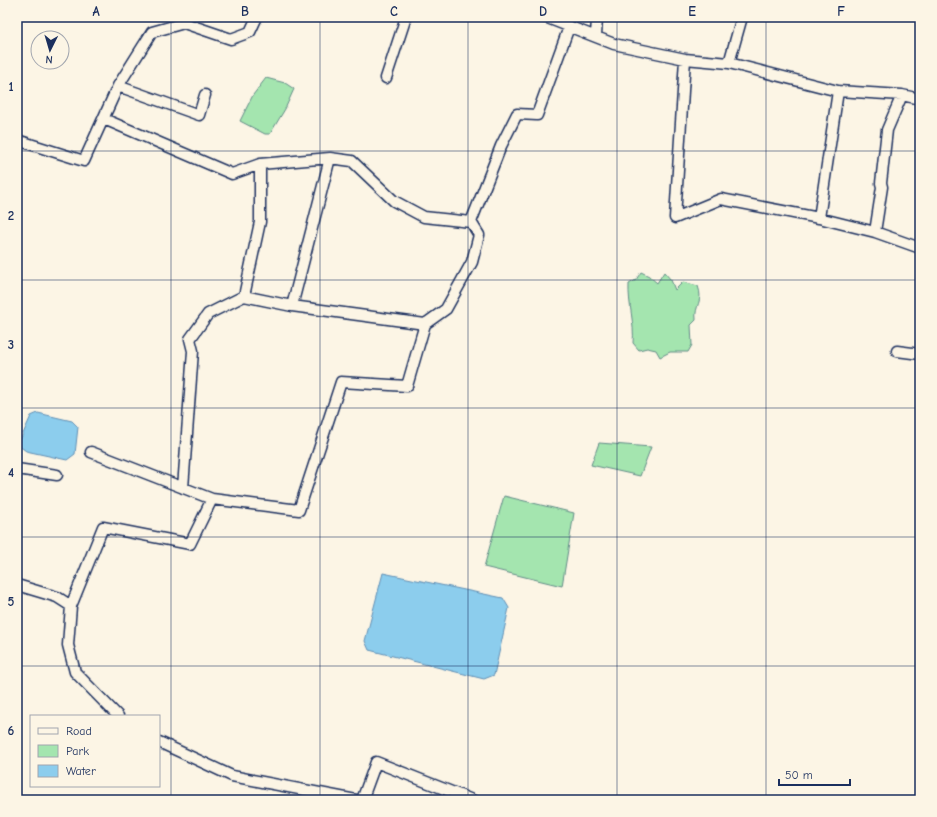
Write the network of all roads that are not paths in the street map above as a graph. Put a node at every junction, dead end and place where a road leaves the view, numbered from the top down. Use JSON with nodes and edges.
{"nodes":[{"id":1,"x":257,"y":17,"type":"edge"},
{"id":2,"x":406,"y":17,"type":"edge"},
{"id":3,"x":545,"y":17,"type":"edge"},
{"id":4,"x":597,"y":17,"type":"edge"},
{"id":5,"x":742,"y":17,"type":"edge"},
{"id":6,"x":569,"y":27,"type":"junction"},
{"id":7,"x":596,"y":37,"type":"junction"},
{"id":8,"x":685,"y":59,"type":"junction"},
{"id":9,"x":729,"y":63,"type":"junction"},
{"id":10,"x":386,"y":78,"type":"dead end"},
{"id":11,"x":118,"y":86,"type":"junction"},
{"id":12,"x":838,"y":91,"type":"junction"},
{"id":13,"x":205,"y":95,"type":"dead end"},
{"id":14,"x":902,"y":95,"type":"junction"},
{"id":15,"x":920,"y":99,"type":"edge"},
{"id":16,"x":104,"y":119,"type":"junction"},
{"id":17,"x":17,"y":140,"type":"edge"},
{"id":18,"x":330,"y":158,"type":"junction"},
{"id":19,"x":260,"y":164,"type":"junction"},
{"id":20,"x":819,"y":218,"type":"junction"},
{"id":21,"x":471,"y":222,"type":"junction"},
{"id":22,"x":875,"y":232,"type":"junction"},
{"id":23,"x":920,"y":248,"type":"edge"},
{"id":24,"x":244,"y":296,"type":"junction"},
{"id":25,"x":292,"y":306,"type":"junction"},
{"id":26,"x":425,"y":324,"type":"junction"},
{"id":27,"x":897,"y":351,"type":"dead end"},
{"id":28,"x":920,"y":354,"type":"edge"},
{"id":29,"x":91,"y":452,"type":"dead end"},
{"id":30,"x":17,"y":469,"type":"edge"},
{"id":31,"x":57,"y":475,"type":"dead end"},
{"id":32,"x":183,"y":488,"type":"junction"},
{"id":33,"x":212,"y":499,"type":"junction"},
{"id":34,"x":17,"y":585,"type":"edge"},
{"id":35,"x":71,"y":606,"type":"junction"},
{"id":36,"x":117,"y":715,"type":"edge"},
{"id":37,"x":160,"y":742,"type":"edge"},
{"id":38,"x":356,"y":800,"type":"edge"},
{"id":39,"x":362,"y":800,"type":"edge"},
{"id":40,"x":472,"y":800,"type":"edge"}],
"edges":[{"from":1,"to":11,"type":"street"},
{"from":2,"to":10,"type":"street"},
{"from":3,"to":6,"type":"street"},
{"from":4,"to":7,"type":"street"},
{"from":5,"to":9,"type":"street"},
{"from":6,"to":7,"type":"street"},
{"from":6,"to":21,"type":"street"},
{"from":7,"to":8,"type":"street"},
{"from":8,"to":9,"type":"street"},
{"from":8,"to":20,"type":"street"},
{"from":9,"to":12,"type":"street"},
{"from":11,"to":13,"type":"street"},
{"from":11,"to":16,"type":"street"},
{"from":12,"to":14,"type":"street"},
{"from":12,"to":20,"type":"street"},
{"from":14,"to":15,"type":"street"},
{"from":14,"to":22,"type":"street"},
{"from":16,"to":17,"type":"street"},
{"from":16,"to":19,"type":"street"},
{"from":18,"to":19,"type":"street"},
{"from":18,"to":21,"type":"street"},
{"from":18,"to":25,"type":"street"},
{"from":19,"to":24,"type":"street"},
{"from":20,"to":22,"type":"street"},
{"from":21,"to":26,"type":"street"},
{"from":22,"to":23,"type":"street"},
{"from":24,"to":25,"type":"street"},
{"from":24,"to":32,"type":"street"},
{"from":25,"to":26,"type":"street"},
{"from":26,"to":33,"type":"street"},
{"from":27,"to":28,"type":"street"},
{"from":29,"to":32,"type":"street"},
{"from":30,"to":31,"type":"street"},
{"from":32,"to":33,"type":"street"},
{"from":33,"to":35,"type":"street"},
{"from":34,"to":35,"type":"street"},
{"from":35,"to":36,"type":"street"},
{"from":37,"to":38,"type":"street"},
{"from":39,"to":40,"type":"street"}]}
